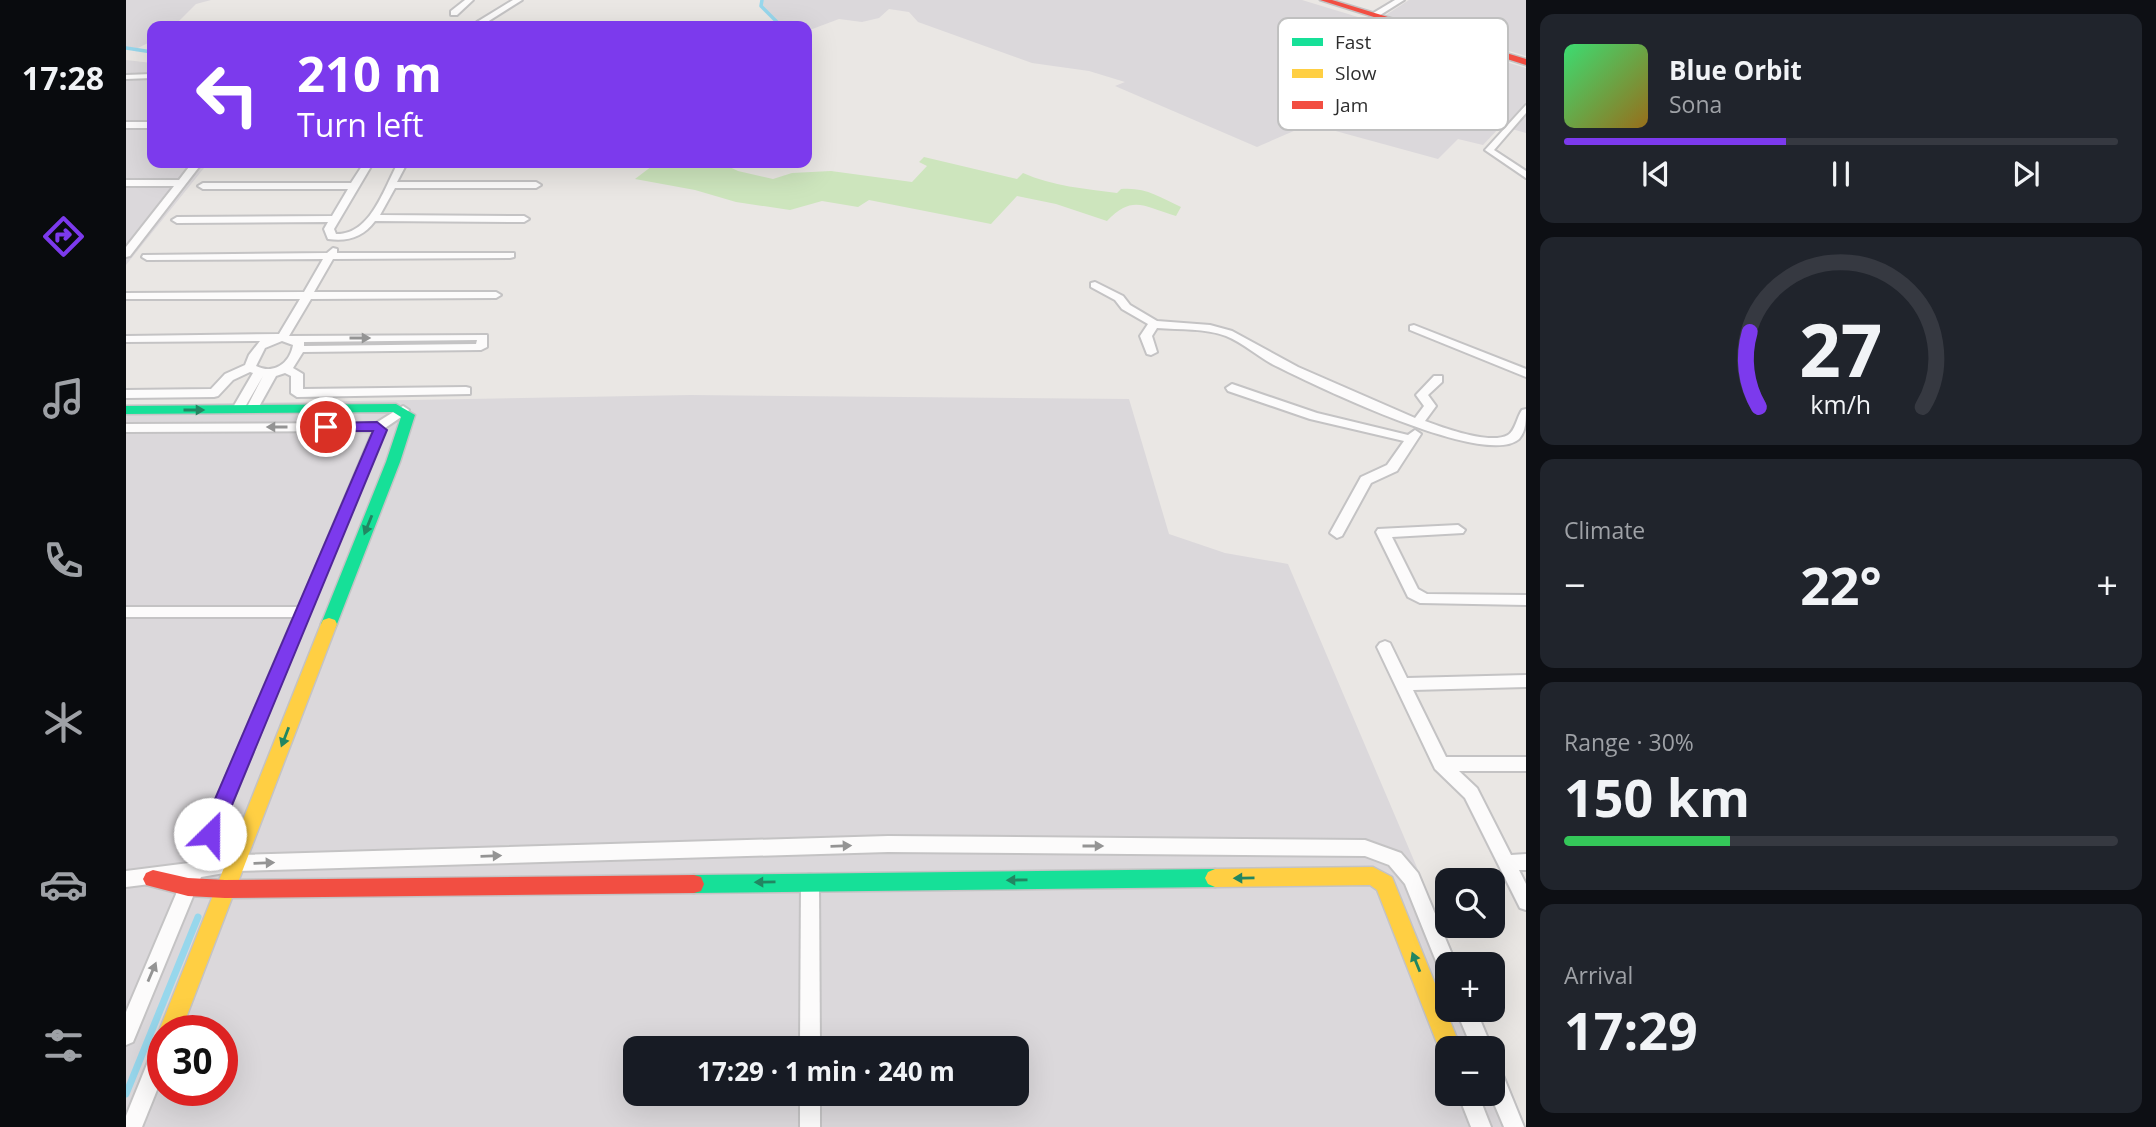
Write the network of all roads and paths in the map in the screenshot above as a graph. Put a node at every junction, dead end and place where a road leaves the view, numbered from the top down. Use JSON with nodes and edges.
{"nodes":[{"id":1,"x":469,"y":0,"type":"edge"},
{"id":2,"x":517,"y":0,"type":"edge"},
{"id":3,"x":1324,"y":0,"type":"edge"},
{"id":4,"x":1399,"y":0,"type":"edge"},
{"id":5,"x":454,"y":13,"type":"dead end"},
{"id":6,"x":1374,"y":15,"type":"junction"},
{"id":7,"x":1384,"y":18,"type":"edge"},
{"id":8,"x":483,"y":21,"type":"edge"},
{"id":9,"x":1508,"y":56,"type":"edge"},
{"id":10,"x":1526,"y":62,"type":"edge"},
{"id":11,"x":147,"y":76,"type":"edge"},
{"id":12,"x":126,"y":77,"type":"edge"},
{"id":13,"x":1526,"y":108,"type":"edge"},
{"id":14,"x":126,"y":125,"type":"edge"},
{"id":15,"x":147,"y":125,"type":"edge"},
{"id":16,"x":1508,"y":128,"type":"edge"},
{"id":17,"x":1507,"y":130,"type":"edge"},
{"id":18,"x":194,"y":168,"type":"edge"},
{"id":19,"x":365,"y":168,"type":"edge"},
{"id":20,"x":399,"y":168,"type":"edge"},
{"id":21,"x":1526,"y":175,"type":"edge"},
{"id":22,"x":126,"y":183,"type":"edge"},
{"id":23,"x":183,"y":183,"type":"junction"},
{"id":24,"x":390,"y":185,"type":"junction"},
{"id":25,"x":536,"y":185,"type":"dead end"},
{"id":26,"x":203,"y":186,"type":"dead end"},
{"id":27,"x":355,"y":186,"type":"junction"},
{"id":28,"x":372,"y":218,"type":"junction"},
{"id":29,"x":335,"y":219,"type":"junction"},
{"id":30,"x":524,"y":219,"type":"dead end"},
{"id":31,"x":177,"y":220,"type":"dead end"},
{"id":32,"x":340,"y":238,"type":"junction"},
{"id":33,"x":126,"y":254,"type":"edge"},
{"id":34,"x":510,"y":255,"type":"dead end"},
{"id":35,"x":330,"y":256,"type":"junction"},
{"id":36,"x":148,"y":257,"type":"dead end"},
{"id":37,"x":1095,"y":285,"type":"dead end"},
{"id":38,"x":496,"y":295,"type":"dead end"},
{"id":39,"x":126,"y":296,"type":"edge"},
{"id":40,"x":307,"y":296,"type":"junction"},
{"id":41,"x":1154,"y":324,"type":"junction"},
{"id":42,"x":1414,"y":328,"type":"dead end"},
{"id":43,"x":126,"y":339,"type":"edge"},
{"id":44,"x":288,"y":341,"type":"junction"},
{"id":45,"x":126,"y":348,"type":"edge"},
{"id":46,"x":259,"y":348,"type":"junction"},
{"id":47,"x":1151,"y":352,"type":"dead end"},
{"id":48,"x":286,"y":369,"type":"junction"},
{"id":49,"x":260,"y":371,"type":"junction"},
{"id":50,"x":1526,"y":373,"type":"edge"},
{"id":51,"x":1438,"y":379,"type":"dead end"},
{"id":52,"x":1231,"y":388,"type":"dead end"},
{"id":53,"x":466,"y":391,"type":"dead end"},
{"id":54,"x":126,"y":394,"type":"edge"},
{"id":55,"x":245,"y":409,"type":"junction"},
{"id":56,"x":126,"y":410,"type":"edge"},
{"id":57,"x":403,"y":410,"type":"junction"},
{"id":58,"x":1526,"y":413,"type":"edge"},
{"id":59,"x":1421,"y":424,"type":"junction"},
{"id":60,"x":126,"y":428,"type":"edge"},
{"id":61,"x":379,"y":428,"type":"junction"},
{"id":62,"x":1523,"y":431,"type":"edge"},
{"id":63,"x":1410,"y":439,"type":"junction"},
{"id":64,"x":1458,"y":530,"type":"dead end"},
{"id":65,"x":1337,"y":533,"type":"dead end"},
{"id":66,"x":1526,"y":600,"type":"edge"},
{"id":67,"x":126,"y":612,"type":"edge"},
{"id":68,"x":304,"y":612,"type":"junction"},
{"id":69,"x":1385,"y":647,"type":"dead end"},
{"id":70,"x":1526,"y":681,"type":"edge"},
{"id":71,"x":1403,"y":684,"type":"junction"},
{"id":72,"x":1441,"y":764,"type":"junction"},
{"id":73,"x":1526,"y":764,"type":"edge"},
{"id":74,"x":1387,"y":855,"type":"junction"},
{"id":75,"x":236,"y":863,"type":"junction"},
{"id":76,"x":1517,"y":863,"type":"edge"},
{"id":77,"x":196,"y":868,"type":"junction"},
{"id":78,"x":153,"y":878,"type":"junction"},
{"id":79,"x":126,"y":879,"type":"edge"},
{"id":80,"x":1381,"y":879,"type":"junction"},
{"id":81,"x":810,"y":882,"type":"junction"},
{"id":82,"x":1521,"y":882,"type":"edge"},
{"id":83,"x":188,"y":887,"type":"junction"},
{"id":84,"x":225,"y":889,"type":"junction"},
{"id":85,"x":1526,"y":902,"type":"edge"},
{"id":86,"x":1442,"y":952,"type":"edge"},
{"id":87,"x":176,"y":1015,"type":"edge"},
{"id":88,"x":126,"y":1035,"type":"edge"},
{"id":89,"x":810,"y":1036,"type":"edge"},
{"id":90,"x":1445,"y":1036,"type":"edge"},
{"id":91,"x":147,"y":1089,"type":"edge"},
{"id":92,"x":1505,"y":1105,"type":"edge"},
{"id":93,"x":810,"y":1106,"type":"edge"},
{"id":94,"x":1473,"y":1106,"type":"edge"},
{"id":95,"x":132,"y":1127,"type":"edge"},
{"id":96,"x":810,"y":1127,"type":"edge"},
{"id":97,"x":1481,"y":1127,"type":"edge"},
{"id":98,"x":1514,"y":1127,"type":"edge"}],
"edges":[{"from":1,"to":5,"type":"street"},
{"from":2,"to":8,"type":"street"},
{"from":3,"to":6,"type":"street"},
{"from":4,"to":6,"type":"street"},
{"from":6,"to":7,"type":"street"},
{"from":9,"to":10,"type":"street"},
{"from":11,"to":12,"type":"street"},
{"from":13,"to":16,"type":"street"},
{"from":14,"to":15,"type":"street"},
{"from":17,"to":21,"type":"street"},
{"from":18,"to":23,"type":"street"},
{"from":19,"to":27,"type":"street"},
{"from":20,"to":24,"type":"street"},
{"from":22,"to":23,"type":"street"},
{"from":23,"to":33,"type":"street"},
{"from":24,"to":25,"type":"street"},
{"from":24,"to":28,"type":"street"},
{"from":26,"to":27,"type":"street"},
{"from":27,"to":29,"type":"street"},
{"from":28,"to":30,"type":"street"},
{"from":28,"to":32,"type":"street"},
{"from":29,"to":31,"type":"street"},
{"from":29,"to":32,"type":"street"},
{"from":32,"to":35,"type":"street"},
{"from":34,"to":35,"type":"street"},
{"from":35,"to":36,"type":"street"},
{"from":35,"to":40,"type":"street"},
{"from":37,"to":41,"type":"street"},
{"from":38,"to":40,"type":"street"},
{"from":39,"to":40,"type":"street"},
{"from":40,"to":44,"type":"street"},
{"from":41,"to":47,"type":"street"},
{"from":41,"to":59,"type":"street"},
{"from":42,"to":50,"type":"street"},
{"from":43,"to":44,"type":"street"},
{"from":44,"to":44,"type":"street","one_way":true},
{"from":44,"to":46,"type":"street"},
{"from":44,"to":48,"type":"street"},
{"from":45,"to":46,"type":"street"},
{"from":46,"to":49,"type":"street"},
{"from":48,"to":49,"type":"street"},
{"from":48,"to":53,"type":"street"},
{"from":49,"to":54,"type":"street"},
{"from":49,"to":55,"type":"street"},
{"from":51,"to":59,"type":"street"},
{"from":52,"to":63,"type":"street"},
{"from":56,"to":55,"type":"street","one_way":true},
{"from":55,"to":57,"type":"street"},
{"from":57,"to":61,"type":"street"},
{"from":57,"to":75,"type":"street","one_way":true},
{"from":58,"to":62,"type":"street"},
{"from":59,"to":62,"type":"street"},
{"from":59,"to":63,"type":"street"},
{"from":61,"to":60,"type":"street","one_way":true},
{"from":61,"to":68,"type":"street"},
{"from":63,"to":65,"type":"street"},
{"from":64,"to":66,"type":"street"},
{"from":67,"to":68,"type":"street"},
{"from":68,"to":77,"type":"street"},
{"from":69,"to":71,"type":"street"},
{"from":70,"to":71,"type":"street"},
{"from":71,"to":72,"type":"street"},
{"from":72,"to":73,"type":"street"},
{"from":72,"to":76,"type":"street"},
{"from":75,"to":74,"type":"street","one_way":true},
{"from":74,"to":80,"type":"street"},
{"from":74,"to":86,"type":"street"},
{"from":75,"to":77,"type":"street"},
{"from":75,"to":84,"type":"street"},
{"from":76,"to":82,"type":"street"},
{"from":77,"to":78,"type":"street"},
{"from":77,"to":83,"type":"street"},
{"from":78,"to":79,"type":"street"},
{"from":78,"to":83,"type":"street"},
{"from":80,"to":81,"type":"street","one_way":true},
{"from":90,"to":80,"type":"street","one_way":true},
{"from":81,"to":84,"type":"street","one_way":true},
{"from":81,"to":89,"type":"street"},
{"from":82,"to":85,"type":"street"},
{"from":83,"to":84,"type":"street"},
{"from":88,"to":83,"type":"street","one_way":true},
{"from":84,"to":87,"type":"street"},
{"from":91,"to":95,"type":"street"},
{"from":92,"to":98,"type":"street"},
{"from":93,"to":96,"type":"street"},
{"from":94,"to":97,"type":"street"}]}
